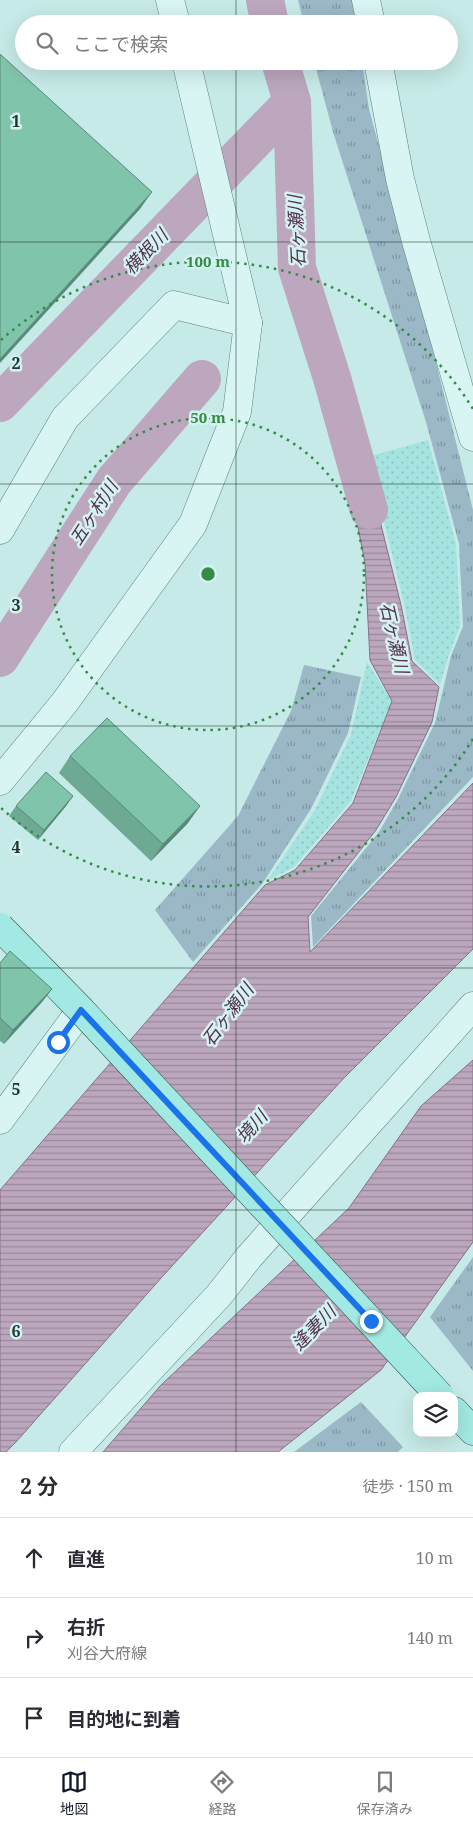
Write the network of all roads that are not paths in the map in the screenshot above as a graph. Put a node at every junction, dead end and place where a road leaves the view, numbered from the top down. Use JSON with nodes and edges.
{"nodes":[{"id":1,"x":170,"y":0,"type":"edge"},
{"id":2,"x":366,"y":0,"type":"edge"},
{"id":3,"x":174,"y":15,"type":"edge"},
{"id":4,"x":369,"y":15,"type":"edge"},
{"id":5,"x":188,"y":70,"type":"edge"},
{"id":6,"x":380,"y":70,"type":"edge"},
{"id":7,"x":248,"y":323,"type":"junction"},
{"id":8,"x":473,"y":437,"type":"edge"},
{"id":9,"x":0,"y":530,"type":"edge"},
{"id":10,"x":0,"y":781,"type":"edge"},
{"id":11,"x":0,"y":927,"type":"edge"},
{"id":12,"x":473,"y":1006,"type":"edge"},
{"id":13,"x":81,"y":1010,"type":"junction"},
{"id":14,"x":0,"y":1120,"type":"edge"},
{"id":15,"x":436,"y":1392,"type":"edge"},
{"id":16,"x":458,"y":1415,"type":"edge"},
{"id":17,"x":473,"y":1431,"type":"edge"},
{"id":18,"x":74,"y":1452,"type":"edge"}],
"edges":[{"from":1,"to":3,"type":"street"},
{"from":2,"to":4,"type":"street"},
{"from":5,"to":7,"type":"street"},
{"from":6,"to":8,"type":"street"},
{"from":7,"to":9,"type":"street"},
{"from":7,"to":10,"type":"street"},
{"from":11,"to":13,"type":"main road","bridge":true},
{"from":12,"to":18,"type":"street"},
{"from":13,"to":14,"type":"street"},
{"from":13,"to":15,"type":"main road","bridge":true},
{"from":16,"to":17,"type":"main road"}]}
